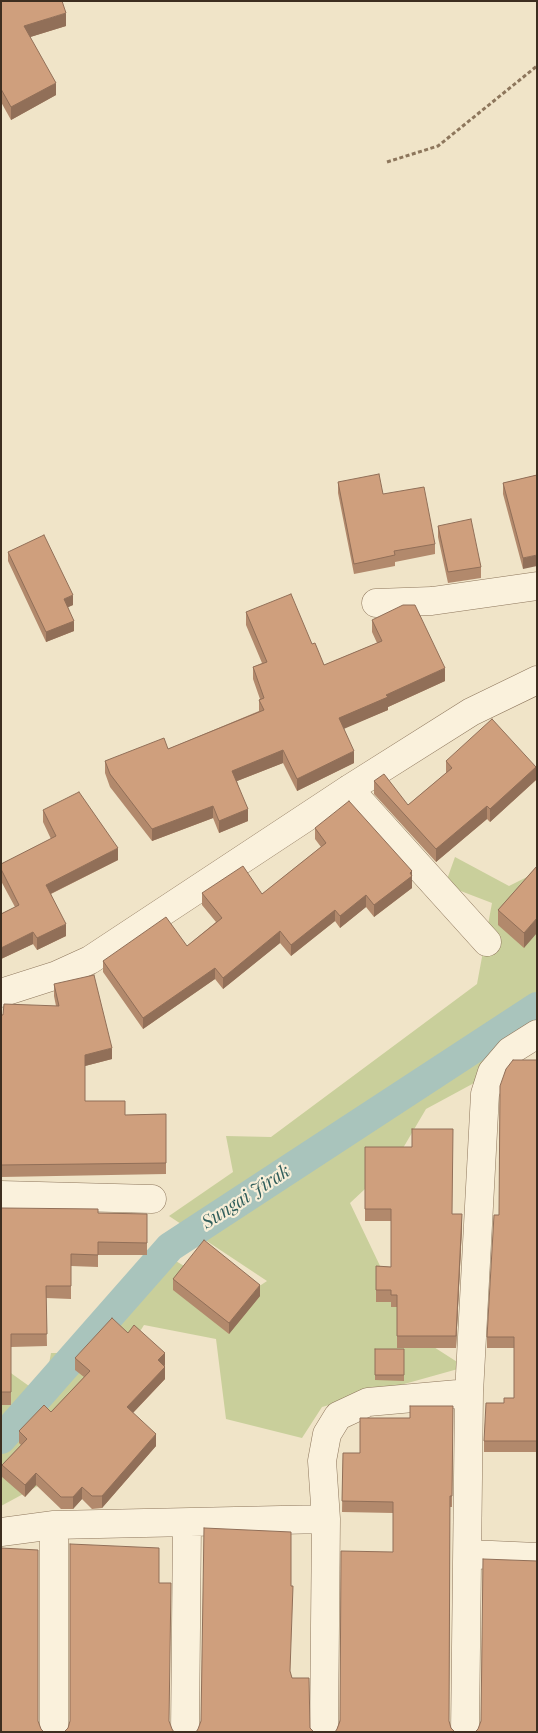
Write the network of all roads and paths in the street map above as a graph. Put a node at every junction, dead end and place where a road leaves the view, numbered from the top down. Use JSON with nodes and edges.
{"nodes":[{"id":1,"x":537,"y":66,"type":"edge"},
{"id":2,"x":387,"y":162,"type":"dead end"},
{"id":3,"x":537,"y":586,"type":"edge"},
{"id":4,"x":376,"y":604,"type":"dead end"},
{"id":5,"x":537,"y":680,"type":"edge"},
{"id":6,"x":349,"y":789,"type":"junction"},
{"id":7,"x":487,"y":942,"type":"dead end"},
{"id":8,"x":1,"y":993,"type":"edge"},
{"id":9,"x":537,"y":1034,"type":"edge"},
{"id":10,"x":1,"y":1195,"type":"edge"},
{"id":11,"x":152,"y":1199,"type":"dead end"},
{"id":12,"x":469,"y":1393,"type":"junction"},
{"id":13,"x":326,"y":1519,"type":"junction"},
{"id":14,"x":186,"y":1523,"type":"junction"},
{"id":15,"x":54,"y":1526,"type":"junction"},
{"id":16,"x":1,"y":1532,"type":"edge"},
{"id":17,"x":469,"y":1554,"type":"junction"},
{"id":18,"x":537,"y":1557,"type":"edge"},
{"id":19,"x":54,"y":1732,"type":"edge"},
{"id":20,"x":185,"y":1732,"type":"edge"},
{"id":21,"x":324,"y":1732,"type":"edge"},
{"id":22,"x":465,"y":1732,"type":"edge"}],
"edges":[{"from":1,"to":2,"type":"path"},
{"from":3,"to":4,"type":"street"},
{"from":5,"to":6,"type":"street"},
{"from":6,"to":7,"type":"street"},
{"from":6,"to":8,"type":"street"},
{"from":9,"to":12,"type":"street"},
{"from":10,"to":11,"type":"street"},
{"from":12,"to":13,"type":"street"},
{"from":12,"to":17,"type":"street"},
{"from":13,"to":14,"type":"street"},
{"from":13,"to":21,"type":"street"},
{"from":14,"to":15,"type":"street"},
{"from":14,"to":20,"type":"street"},
{"from":15,"to":16,"type":"street"},
{"from":15,"to":19,"type":"street"},
{"from":17,"to":18,"type":"street"},
{"from":17,"to":22,"type":"street"}]}
